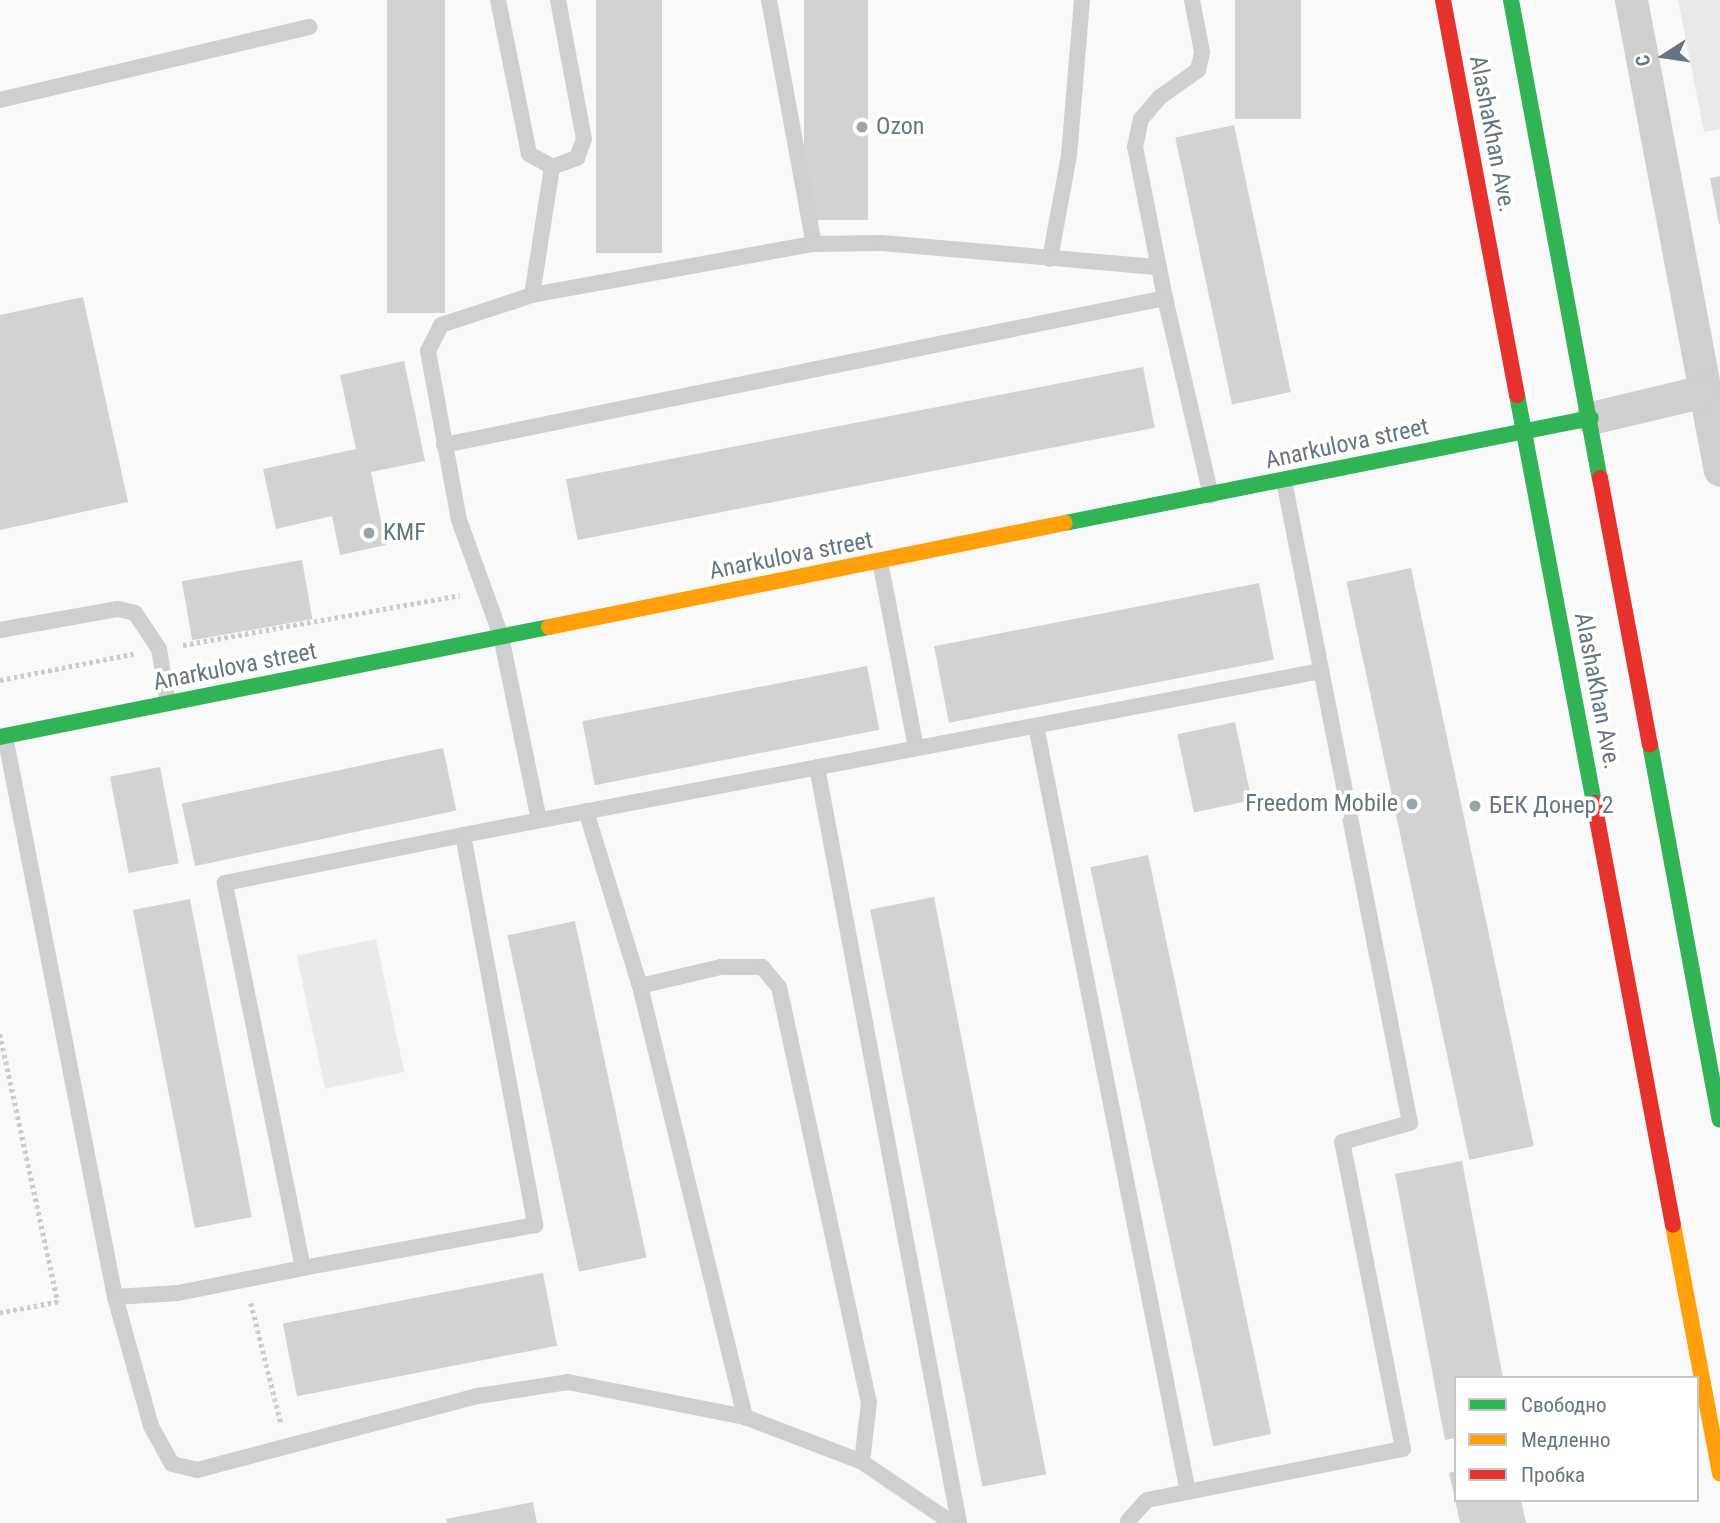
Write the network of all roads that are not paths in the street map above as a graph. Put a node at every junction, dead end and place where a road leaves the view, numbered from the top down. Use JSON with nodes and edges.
{"nodes":[{"id":1,"x":498,"y":0,"type":"edge"},
{"id":2,"x":558,"y":0,"type":"edge"},
{"id":3,"x":769,"y":0,"type":"edge"},
{"id":4,"x":1082,"y":0,"type":"edge"},
{"id":5,"x":1192,"y":0,"type":"edge"},
{"id":6,"x":1443,"y":0,"type":"edge"},
{"id":7,"x":1511,"y":0,"type":"edge"},
{"id":8,"x":1631,"y":0,"type":"edge"},
{"id":9,"x":309,"y":27,"type":"dead end"},
{"id":10,"x":0,"y":100,"type":"edge"},
{"id":11,"x":552,"y":167,"type":"junction"},
{"id":12,"x":814,"y":244,"type":"junction"},
{"id":13,"x":1050,"y":258,"type":"junction"},
{"id":14,"x":1158,"y":267,"type":"junction"},
{"id":15,"x":532,"y":295,"type":"junction"},
{"id":16,"x":1165,"y":298,"type":"junction"},
{"id":17,"x":1704,"y":391,"type":"junction"},
{"id":18,"x":1591,"y":418,"type":"junction"},
{"id":19,"x":1525,"y":430,"type":"junction"},
{"id":20,"x":444,"y":445,"type":"junction"},
{"id":21,"x":1720,"y":470,"type":"edge"},
{"id":22,"x":1283,"y":481,"type":"junction"},
{"id":23,"x":1211,"y":497,"type":"junction"},
{"id":24,"x":880,"y":561,"type":"junction"},
{"id":25,"x":0,"y":630,"type":"edge"},
{"id":26,"x":501,"y":636,"type":"junction"},
{"id":27,"x":1321,"y":671,"type":"junction"},
{"id":28,"x":168,"y":703,"type":"junction"},
{"id":29,"x":1036,"y":726,"type":"junction"},
{"id":30,"x":3,"y":737,"type":"edge"},
{"id":31,"x":916,"y":748,"type":"junction"},
{"id":32,"x":817,"y":767,"type":"junction"},
{"id":33,"x":586,"y":811,"type":"junction"},
{"id":34,"x":539,"y":820,"type":"junction"},
{"id":35,"x":463,"y":835,"type":"junction"},
{"id":36,"x":640,"y":986,"type":"junction"},
{"id":37,"x":1720,"y":1120,"type":"edge"},
{"id":38,"x":303,"y":1268,"type":"junction"},
{"id":39,"x":115,"y":1297,"type":"junction"},
{"id":40,"x":745,"y":1417,"type":"junction"},
{"id":41,"x":862,"y":1462,"type":"junction"},
{"id":42,"x":1720,"y":1474,"type":"edge"},
{"id":43,"x":1188,"y":1492,"type":"junction"},
{"id":44,"x":1125,"y":1522,"type":"edge"},
{"id":45,"x":952,"y":1523,"type":"edge"},
{"id":46,"x":959,"y":1523,"type":"edge"}],
"edges":[{"from":1,"to":11,"type":"lane"},
{"from":2,"to":11,"type":"lane"},
{"from":3,"to":12,"type":"lane"},
{"from":4,"to":13,"type":"lane"},
{"from":5,"to":14,"type":"lane"},
{"from":6,"to":19,"type":"main road","name":"AlashaKhan Ave."},
{"from":7,"to":18,"type":"main road","name":"AlashaKhan Ave."},
{"from":8,"to":17,"type":"street"},
{"from":9,"to":10,"type":"lane"},
{"from":11,"to":15,"type":"lane"},
{"from":12,"to":13,"type":"lane"},
{"from":12,"to":15,"type":"lane"},
{"from":13,"to":14,"type":"lane"},
{"from":14,"to":16,"type":"lane"},
{"from":15,"to":20,"type":"lane"},
{"from":16,"to":20,"type":"lane"},
{"from":16,"to":23,"type":"lane"},
{"from":17,"to":18,"type":"street"},
{"from":17,"to":21,"type":"street"},
{"from":18,"to":19,"type":"main road","name":"Anarkulova street"},
{"from":18,"to":37,"type":"main road","name":"AlashaKhan Ave."},
{"from":19,"to":22,"type":"main road","name":"Anarkulova street"},
{"from":19,"to":42,"type":"main road","name":"AlashaKhan Ave."},
{"from":20,"to":26,"type":"lane"},
{"from":22,"to":23,"type":"main road","name":"Anarkulova street"},
{"from":22,"to":27,"type":"lane"},
{"from":23,"to":24,"type":"main road","name":"Anarkulova street"},
{"from":24,"to":26,"type":"main road","name":"Anarkulova street"},
{"from":24,"to":31,"type":"lane"},
{"from":25,"to":28,"type":"lane"},
{"from":26,"to":28,"type":"main road","name":"Anarkulova street"},
{"from":26,"to":34,"type":"lane"},
{"from":27,"to":29,"type":"lane"},
{"from":27,"to":43,"type":"lane"},
{"from":28,"to":30,"type":"main road","name":"Anarkulova street"},
{"from":29,"to":31,"type":"lane"},
{"from":29,"to":43,"type":"lane"},
{"from":30,"to":39,"type":"lane"},
{"from":31,"to":32,"type":"lane"},
{"from":32,"to":33,"type":"lane"},
{"from":32,"to":46,"type":"lane"},
{"from":33,"to":34,"type":"lane"},
{"from":33,"to":36,"type":"lane"},
{"from":34,"to":35,"type":"lane"},
{"from":35,"to":38,"type":"lane"},
{"from":35,"to":38,"type":"lane"},
{"from":36,"to":40,"type":"lane"},
{"from":36,"to":41,"type":"lane"},
{"from":38,"to":39,"type":"lane"},
{"from":39,"to":40,"type":"lane"},
{"from":40,"to":41,"type":"lane"},
{"from":41,"to":45,"type":"lane"},
{"from":43,"to":44,"type":"lane"}]}
